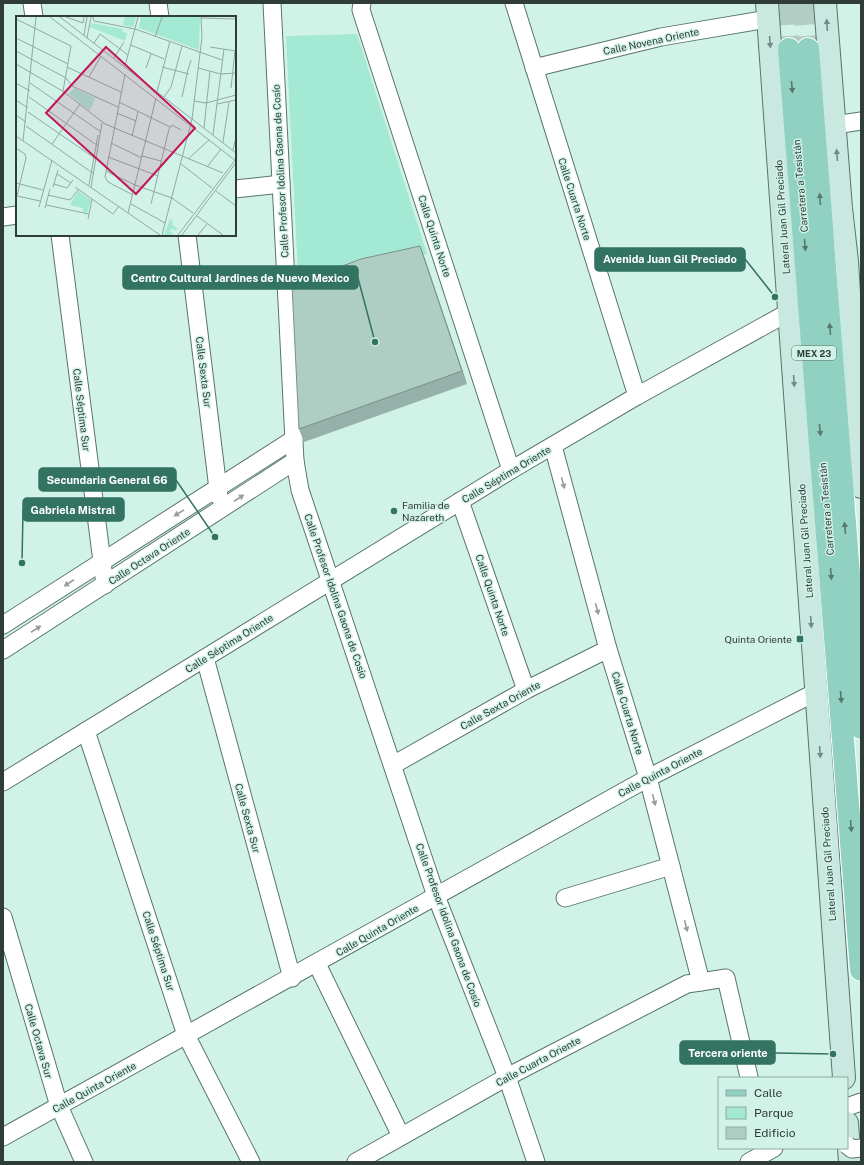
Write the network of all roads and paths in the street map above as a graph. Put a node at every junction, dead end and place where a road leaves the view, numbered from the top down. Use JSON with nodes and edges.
{"nodes":[{"id":1,"x":32,"y":3,"type":"edge"},
{"id":2,"x":158,"y":3,"type":"edge"},
{"id":3,"x":272,"y":3,"type":"edge"},
{"id":4,"x":362,"y":3,"type":"edge"},
{"id":5,"x":514,"y":3,"type":"edge"},
{"id":6,"x":826,"y":3,"type":"edge"},
{"id":7,"x":768,"y":11,"type":"edge"},
{"id":8,"x":34,"y":16,"type":"edge"},
{"id":9,"x":160,"y":16,"type":"edge"},
{"id":10,"x":534,"y":68,"type":"junction"},
{"id":11,"x":861,"y":121,"type":"edge"},
{"id":12,"x":834,"y":125,"type":"junction"},
{"id":13,"x":281,"y":184,"type":"junction"},
{"id":14,"x":236,"y":189,"type":"edge"},
{"id":15,"x":16,"y":215,"type":"edge"},
{"id":16,"x":3,"y":217,"type":"edge"},
{"id":17,"x":60,"y":236,"type":"edge"},
{"id":18,"x":187,"y":236,"type":"edge"},
{"id":19,"x":854,"y":258,"type":"edge"},
{"id":20,"x":789,"y":312,"type":"junction"},
{"id":21,"x":637,"y":396,"type":"junction"},
{"id":22,"x":294,"y":439,"type":"junction"},
{"id":23,"x":553,"y":446,"type":"junction"},
{"id":24,"x":295,"y":462,"type":"junction"},
{"id":25,"x":511,"y":470,"type":"junction"},
{"id":26,"x":861,"y":487,"type":"edge"},
{"id":27,"x":218,"y":488,"type":"junction"},
{"id":28,"x":460,"y":501,"type":"junction"},
{"id":29,"x":221,"y":509,"type":"junction"},
{"id":30,"x":102,"y":562,"type":"junction"},
{"id":31,"x":331,"y":580,"type":"junction"},
{"id":32,"x":105,"y":585,"type":"junction"},
{"id":33,"x":3,"y":624,"type":"edge"},
{"id":34,"x":608,"y":649,"type":"junction"},
{"id":35,"x":3,"y":650,"type":"edge"},
{"id":36,"x":205,"y":658,"type":"junction"},
{"id":37,"x":526,"y":690,"type":"junction"},
{"id":38,"x":816,"y":692,"type":"junction"},
{"id":39,"x":861,"y":728,"type":"edge"},
{"id":40,"x":86,"y":731,"type":"junction"},
{"id":41,"x":393,"y":765,"type":"junction"},
{"id":42,"x":648,"y":778,"type":"junction"},
{"id":43,"x":3,"y":782,"type":"edge"},
{"id":44,"x":671,"y":866,"type":"junction"},
{"id":45,"x":436,"y":896,"type":"junction"},
{"id":46,"x":565,"y":898,"type":"dead end"},
{"id":47,"x":3,"y":917,"type":"edge"},
{"id":48,"x":317,"y":964,"type":"junction"},
{"id":49,"x":861,"y":970,"type":"edge"},
{"id":50,"x":292,"y":978,"type":"junction"},
{"id":51,"x":701,"y":982,"type":"junction"},
{"id":52,"x":186,"y":1035,"type":"junction"},
{"id":53,"x":507,"y":1077,"type":"junction"},
{"id":54,"x":749,"y":1077,"type":"dead end"},
{"id":55,"x":844,"y":1077,"type":"edge"},
{"id":56,"x":861,"y":1102,"type":"edge"},
{"id":57,"x":58,"y":1106,"type":"junction"},
{"id":58,"x":848,"y":1107,"type":"edge"},
{"id":59,"x":401,"y":1136,"type":"junction"},
{"id":60,"x":848,"y":1136,"type":"edge"},
{"id":61,"x":3,"y":1138,"type":"edge"},
{"id":62,"x":848,"y":1146,"type":"edge"},
{"id":63,"x":861,"y":1148,"type":"edge"},
{"id":64,"x":772,"y":1149,"type":"edge"},
{"id":65,"x":84,"y":1162,"type":"edge"},
{"id":66,"x":251,"y":1162,"type":"edge"},
{"id":67,"x":356,"y":1162,"type":"edge"},
{"id":68,"x":536,"y":1162,"type":"edge"},
{"id":69,"x":749,"y":1162,"type":"edge"},
{"id":70,"x":850,"y":1162,"type":"edge"}],
"edges":[{"from":1,"to":8,"type":"street"},
{"from":2,"to":9,"type":"street"},
{"from":3,"to":13,"type":"street","name":"Calle Profesor Idolina Gaona de Cosío"},
{"from":4,"to":25,"type":"street","name":"Calle Quinta Norte"},
{"from":5,"to":10,"type":"street","name":"Calle Cuarta Norte"},
{"from":12,"to":6,"type":"main road","one_way":true},
{"from":7,"to":10,"type":"street","name":"Calle Novena Oriente"},
{"from":7,"to":20,"type":"main road","name":"Lateral Juan Gil Preciado","one_way":true},
{"from":10,"to":21,"type":"street","name":"Calle Cuarta Norte"},
{"from":11,"to":12,"type":"street"},
{"from":19,"to":12,"type":"main road","one_way":true},
{"from":13,"to":14,"type":"street"},
{"from":13,"to":22,"type":"street","name":"Calle Profesor Idolina Gaona de Cosío"},
{"from":15,"to":16,"type":"street"},
{"from":17,"to":30,"type":"street","name":"Calle Séptima Sur"},
{"from":18,"to":27,"type":"street","name":"Calle Sexta Sur"},
{"from":19,"to":26,"type":"main road"},
{"from":20,"to":21,"type":"street","name":"Calle Séptima Oriente"},
{"from":20,"to":38,"type":"main road","name":"Lateral Juan Gil Preciado","one_way":true},
{"from":21,"to":23,"type":"street","name":"Calle Séptima Oriente"},
{"from":22,"to":24,"type":"street","name":"Calle Profesor Idolina Gaona de Cosío"},
{"from":22,"to":27,"type":"street","name":"Calle Octava Oriente"},
{"from":23,"to":25,"type":"street","name":"Calle Séptima Oriente"},
{"from":23,"to":34,"type":"street","name":"Calle Cuarta Norte","one_way":true},
{"from":29,"to":24,"type":"street","name":"Calle Octava Oriente","one_way":true},
{"from":24,"to":31,"type":"street","name":"Calle Profesor Idolina Gaona de Cosío"},
{"from":25,"to":28,"type":"street","name":"Calle Séptima Oriente"},
{"from":27,"to":29,"type":"street","name":"Calle Sexta Sur"},
{"from":27,"to":30,"type":"street","name":"Calle Octava Oriente","one_way":true},
{"from":28,"to":31,"type":"street","name":"Calle Séptima Oriente"},
{"from":28,"to":37,"type":"street","name":"Calle Quinta Norte"},
{"from":29,"to":32,"type":"street","name":"Calle Octava Oriente"},
{"from":30,"to":32,"type":"street","name":"Calle Séptima Sur"},
{"from":30,"to":33,"type":"street","name":"Calle Octava Oriente","one_way":true},
{"from":31,"to":36,"type":"street","name":"Calle Séptima Oriente"},
{"from":31,"to":41,"type":"street","name":"Calle Profesor Idolina Gaona de Cosío"},
{"from":35,"to":32,"type":"street","name":"Calle Octava Oriente","one_way":true},
{"from":34,"to":37,"type":"street","name":"Calle Sexta Oriente"},
{"from":34,"to":42,"type":"street","name":"Calle Cuarta Norte"},
{"from":36,"to":40,"type":"street","name":"Calle Séptima Oriente"},
{"from":36,"to":50,"type":"street","name":"Calle Sexta Sur"},
{"from":37,"to":41,"type":"street","name":"Calle Sexta Oriente"},
{"from":38,"to":42,"type":"street","name":"Calle Quinta Oriente"},
{"from":38,"to":55,"type":"main road","name":"Lateral Juan Gil Preciado","one_way":true},
{"from":39,"to":49,"type":"main road","name":"Carretera a Tesistán","number":"MEX 23","one_way":true},
{"from":40,"to":43,"type":"street","name":"Calle Séptima Oriente"},
{"from":40,"to":52,"type":"street","name":"Calle Séptima Sur"},
{"from":41,"to":45,"type":"street","name":"Calle Profesor Idolina Gaona de Cosío"},
{"from":42,"to":44,"type":"street","name":"Calle Cuarta Norte","one_way":true},
{"from":42,"to":45,"type":"street","name":"Calle Quinta Oriente"},
{"from":44,"to":46,"type":"street"},
{"from":44,"to":51,"type":"street","name":"Calle Cuarta Norte","one_way":true},
{"from":45,"to":48,"type":"street","name":"Calle Quinta Oriente"},
{"from":45,"to":53,"type":"street","name":"Calle Profesor Idolina Gaona de Cosío"},
{"from":47,"to":57,"type":"street","name":"Calle Octava Sur"},
{"from":48,"to":50,"type":"street","name":"Calle Quinta Oriente"},
{"from":48,"to":59,"type":"street"},
{"from":50,"to":52,"type":"street","name":"Calle Quinta Oriente"},
{"from":51,"to":53,"type":"street","name":"Calle Cuarta Oriente"},
{"from":51,"to":54,"type":"street","name":"Calle Cuarta Oriente"},
{"from":52,"to":57,"type":"street","name":"Calle Quinta Oriente"},
{"from":52,"to":66,"type":"street","name":"Calle Séptima Sur"},
{"from":53,"to":59,"type":"street","name":"Calle Cuarta Oriente"},
{"from":53,"to":68,"type":"street","name":"Calle Profesor Idolina Gaona de Cosío"},
{"from":56,"to":58,"type":"street"},
{"from":57,"to":61,"type":"street","name":"Calle Quinta Oriente"},
{"from":57,"to":65,"type":"street","name":"Calle Octava Sur"},
{"from":59,"to":67,"type":"street","name":"Calle Cuarta Oriente"},
{"from":60,"to":70,"type":"main road"},
{"from":62,"to":63,"type":"street","bridge":true},
{"from":64,"to":69,"type":"street"}]}
